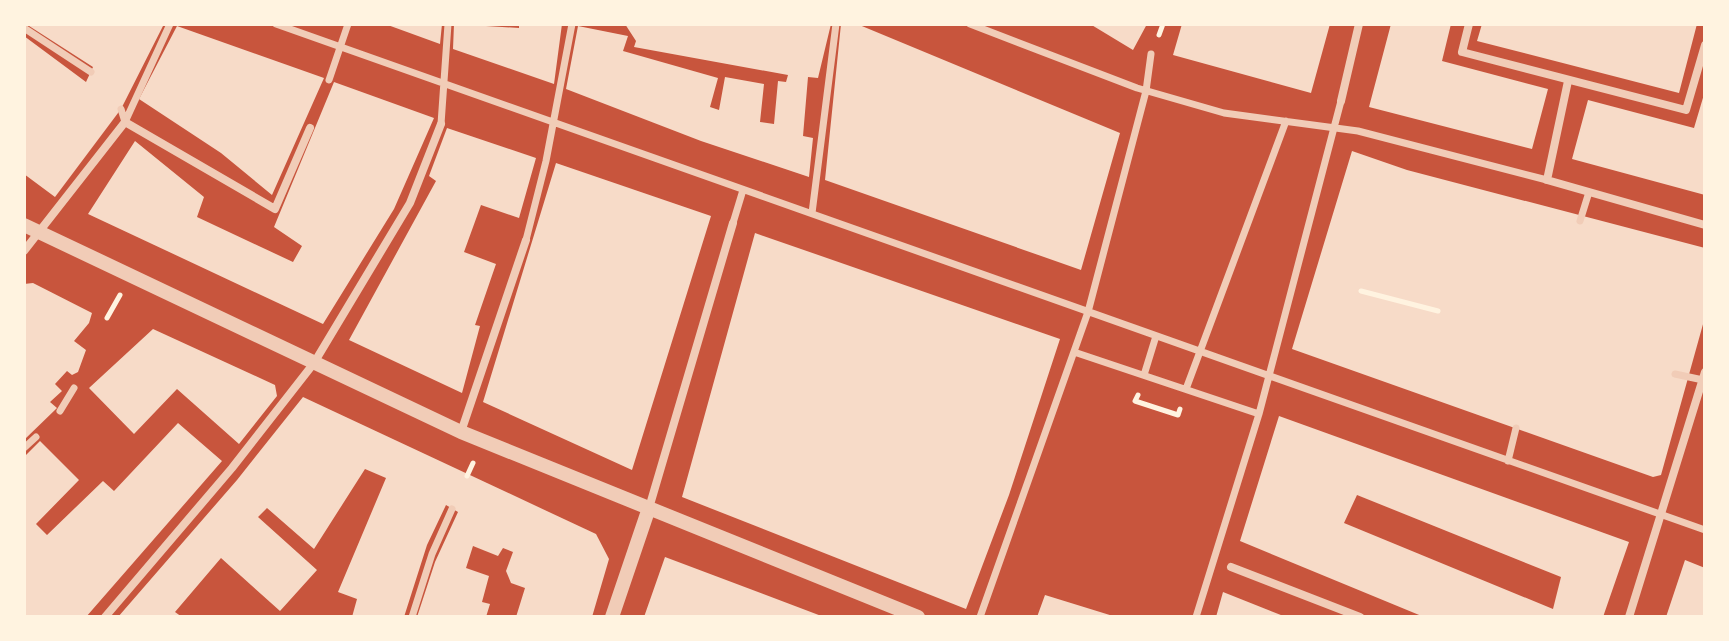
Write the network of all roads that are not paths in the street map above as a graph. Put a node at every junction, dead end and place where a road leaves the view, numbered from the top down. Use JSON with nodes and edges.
{"nodes":[{"id":1,"x":170,"y":24,"type":"edge"},
{"id":2,"x":276,"y":24,"type":"edge"},
{"id":3,"x":348,"y":24,"type":"edge"},
{"id":4,"x":448,"y":24,"type":"edge"},
{"id":5,"x":572,"y":24,"type":"edge"},
{"id":6,"x":836,"y":24,"type":"edge"},
{"id":7,"x":970,"y":24,"type":"edge"},
{"id":8,"x":1359,"y":24,"type":"edge"},
{"id":9,"x":1469,"y":24,"type":"edge"},
{"id":10,"x":24,"y":28,"type":"edge"},
{"id":11,"x":1705,"y":45,"type":"edge"},
{"id":12,"x":341,"y":46,"type":"junction"},
{"id":13,"x":1151,"y":54,"type":"dead end"},
{"id":14,"x":91,"y":72,"type":"dead end"},
{"id":15,"x":329,"y":80,"type":"dead end"},
{"id":16,"x":443,"y":81,"type":"junction"},
{"id":17,"x":1568,"y":81,"type":"junction"},
{"id":18,"x":1146,"y":91,"type":"junction"},
{"id":19,"x":1341,"y":101,"type":"joint"},
{"id":20,"x":121,"y":109,"type":"dead end"},
{"id":21,"x":554,"y":120,"type":"junction"},
{"id":22,"x":1286,"y":121,"type":"junction"},
{"id":23,"x":125,"y":122,"type":"junction"},
{"id":24,"x":441,"y":124,"type":"joint"},
{"id":25,"x":310,"y":128,"type":"dead end"},
{"id":26,"x":1335,"y":128,"type":"junction"},
{"id":27,"x":1547,"y":180,"type":"junction"},
{"id":28,"x":743,"y":190,"type":"junction"},
{"id":29,"x":1589,"y":192,"type":"junction"},
{"id":30,"x":812,"y":213,"type":"junction"},
{"id":31,"x":1580,"y":221,"type":"dead end"},
{"id":32,"x":733,"y":223,"type":"joint"},
{"id":33,"x":24,"y":225,"type":"edge"},
{"id":34,"x":1705,"y":225,"type":"edge"},
{"id":35,"x":40,"y":234,"type":"junction"},
{"id":36,"x":526,"y":240,"type":"joint"},
{"id":37,"x":24,"y":251,"type":"edge"},
{"id":38,"x":1088,"y":312,"type":"junction"},
{"id":39,"x":1156,"y":336,"type":"junction"},
{"id":40,"x":1074,"y":352,"type":"junction"},
{"id":41,"x":1200,"y":352,"type":"junction"},
{"id":42,"x":314,"y":363,"type":"junction"},
{"id":43,"x":1675,"y":374,"type":"dead end"},
{"id":44,"x":1144,"y":375,"type":"junction"},
{"id":45,"x":1269,"y":376,"type":"junction"},
{"id":46,"x":1704,"y":376,"type":"edge"},
{"id":47,"x":74,"y":388,"type":"dead end"},
{"id":48,"x":1186,"y":389,"type":"junction"},
{"id":49,"x":60,"y":411,"type":"dead end"},
{"id":50,"x":1259,"y":414,"type":"junction"},
{"id":51,"x":1516,"y":428,"type":"dead end"},
{"id":52,"x":461,"y":432,"type":"junction"},
{"id":53,"x":36,"y":437,"type":"dead end"},
{"id":54,"x":24,"y":448,"type":"edge"},
{"id":55,"x":1508,"y":461,"type":"junction"},
{"id":56,"x":649,"y":508,"type":"junction"},
{"id":57,"x":452,"y":509,"type":"dead end"},
{"id":58,"x":1660,"y":515,"type":"junction"},
{"id":59,"x":1705,"y":530,"type":"edge"},
{"id":60,"x":1231,"y":567,"type":"dead end"},
{"id":61,"x":105,"y":617,"type":"edge"},
{"id":62,"x":412,"y":617,"type":"edge"},
{"id":63,"x":612,"y":617,"type":"edge"},
{"id":64,"x":918,"y":617,"type":"edge"},
{"id":65,"x":980,"y":617,"type":"edge"},
{"id":66,"x":1196,"y":617,"type":"edge"},
{"id":67,"x":1360,"y":617,"type":"edge"},
{"id":68,"x":1629,"y":617,"type":"edge"}],
"edges":[{"from":1,"to":23,"type":"street"},
{"from":2,"to":12,"type":"street"},
{"from":3,"to":12,"type":"street"},
{"from":4,"to":16,"type":"street"},
{"from":5,"to":21,"type":"street"},
{"from":6,"to":30,"type":"street"},
{"from":7,"to":18,"type":"street"},
{"from":8,"to":19,"type":"street"},
{"from":9,"to":17,"type":"street"},
{"from":10,"to":14,"type":"street"},
{"from":11,"to":17,"type":"street"},
{"from":12,"to":15,"type":"street"},
{"from":12,"to":16,"type":"street"},
{"from":13,"to":18,"type":"street"},
{"from":16,"to":21,"type":"street"},
{"from":16,"to":24,"type":"street"},
{"from":17,"to":27,"type":"street"},
{"from":18,"to":22,"type":"street"},
{"from":18,"to":38,"type":"street"},
{"from":19,"to":26,"type":"street"},
{"from":20,"to":23,"type":"street"},
{"from":21,"to":28,"type":"street"},
{"from":21,"to":36,"type":"street"},
{"from":22,"to":26,"type":"street"},
{"from":22,"to":41,"type":"street"},
{"from":23,"to":25,"type":"street"},
{"from":23,"to":35,"type":"street"},
{"from":24,"to":42,"type":"street"},
{"from":26,"to":27,"type":"street"},
{"from":26,"to":45,"type":"street"},
{"from":27,"to":29,"type":"street"},
{"from":28,"to":30,"type":"street"},
{"from":28,"to":32,"type":"street"},
{"from":29,"to":31,"type":"street"},
{"from":29,"to":34,"type":"street"},
{"from":30,"to":38,"type":"street"},
{"from":32,"to":56,"type":"street"},
{"from":33,"to":35,"type":"street"},
{"from":35,"to":37,"type":"street"},
{"from":35,"to":42,"type":"street"},
{"from":36,"to":52,"type":"street"},
{"from":38,"to":39,"type":"street"},
{"from":38,"to":40,"type":"street"},
{"from":39,"to":41,"type":"street"},
{"from":39,"to":44,"type":"street"},
{"from":40,"to":44,"type":"street"},
{"from":40,"to":65,"type":"street"},
{"from":41,"to":45,"type":"street"},
{"from":41,"to":48,"type":"street"},
{"from":42,"to":52,"type":"street"},
{"from":42,"to":61,"type":"street"},
{"from":43,"to":46,"type":"street"},
{"from":44,"to":48,"type":"street"},
{"from":45,"to":50,"type":"street"},
{"from":45,"to":55,"type":"street"},
{"from":46,"to":58,"type":"street"},
{"from":47,"to":49,"type":"street"},
{"from":48,"to":50,"type":"street"},
{"from":50,"to":66,"type":"street"},
{"from":51,"to":55,"type":"street"},
{"from":52,"to":56,"type":"street"},
{"from":53,"to":54,"type":"street"},
{"from":55,"to":58,"type":"street"},
{"from":56,"to":63,"type":"street"},
{"from":56,"to":64,"type":"street"},
{"from":57,"to":62,"type":"street"},
{"from":58,"to":59,"type":"street"},
{"from":58,"to":68,"type":"street"},
{"from":60,"to":67,"type":"street"}]}
